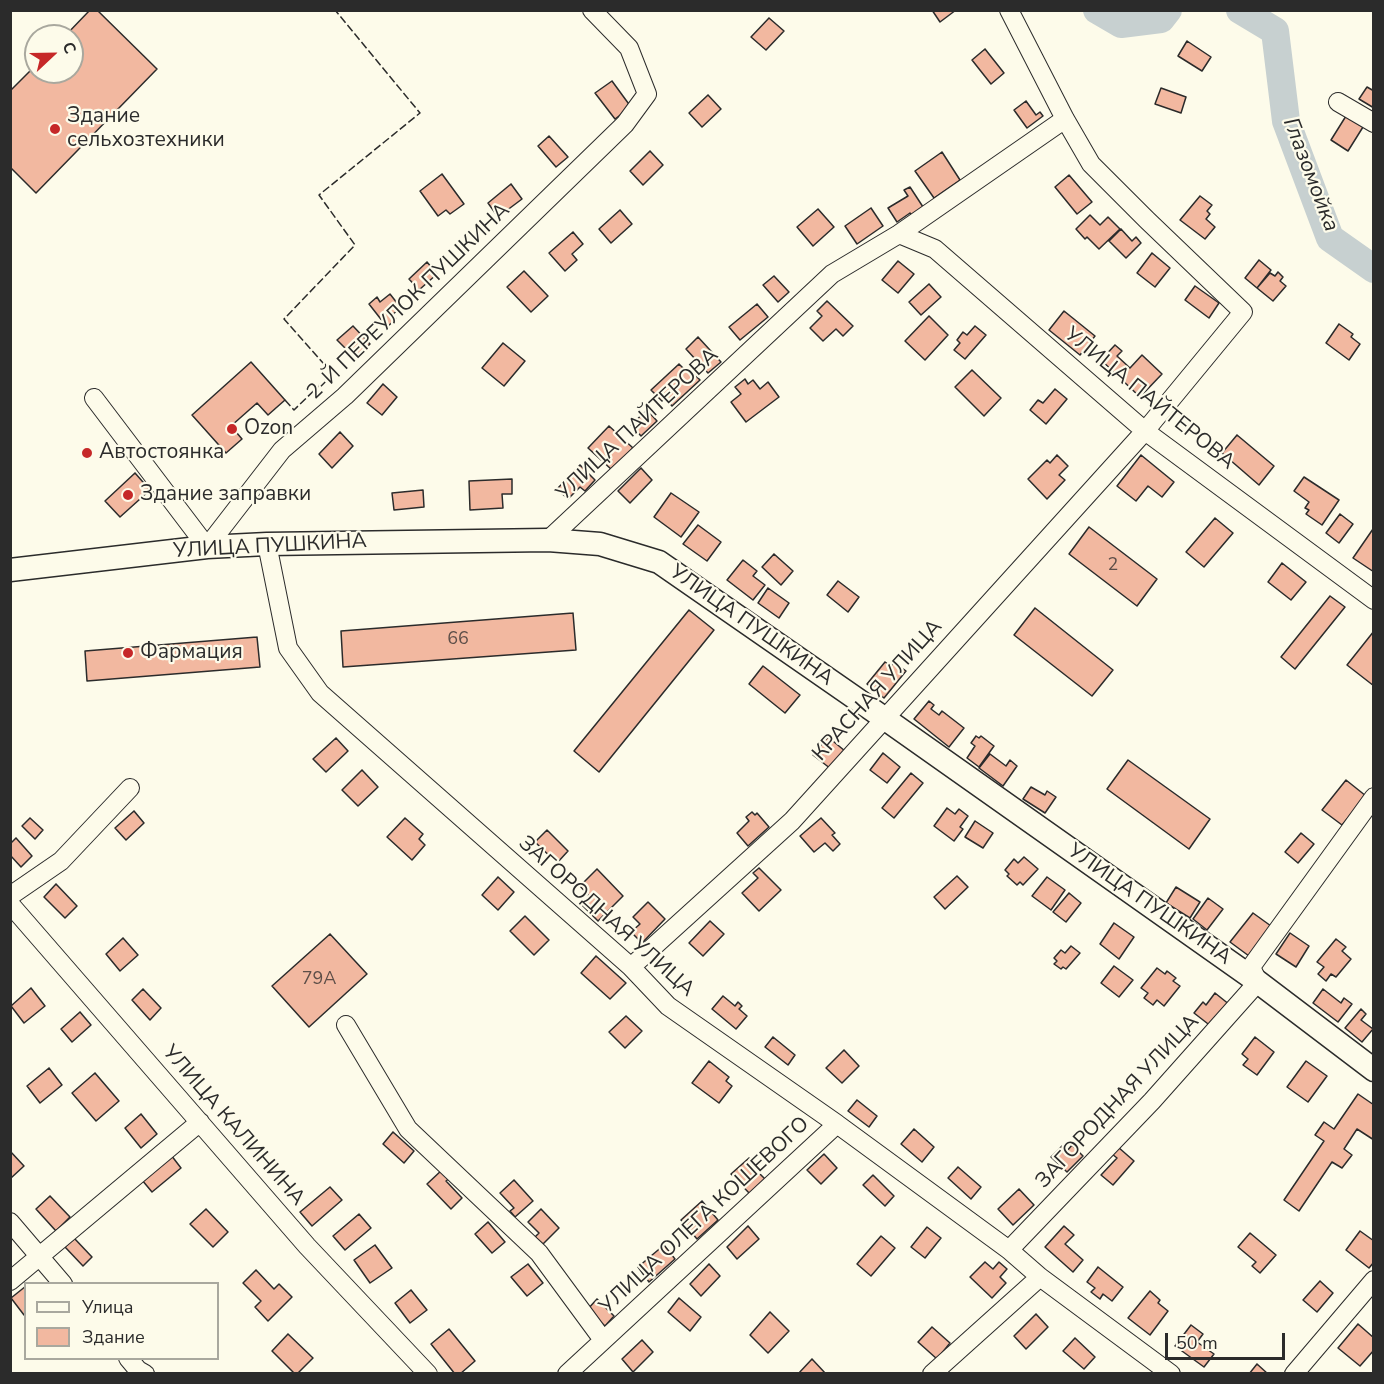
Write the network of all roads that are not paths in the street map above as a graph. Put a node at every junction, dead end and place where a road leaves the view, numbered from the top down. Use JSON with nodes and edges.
{"nodes":[{"id":1,"x":592,"y":10,"type":"edge"},
{"id":2,"x":1009,"y":10,"type":"edge"},
{"id":3,"x":1338,"y":102,"type":"dead end"},
{"id":4,"x":1065,"y":119,"type":"junction"},
{"id":5,"x":1374,"y":123,"type":"edge"},
{"id":6,"x":898,"y":234,"type":"junction"},
{"id":7,"x":94,"y":398,"type":"dead end"},
{"id":8,"x":1145,"y":431,"type":"junction"},
{"id":9,"x":548,"y":540,"type":"junction"},
{"id":10,"x":267,"y":544,"type":"junction"},
{"id":11,"x":207,"y":547,"type":"junction"},
{"id":12,"x":10,"y":570,"type":"edge"},
{"id":13,"x":1374,"y":600,"type":"edge"},
{"id":14,"x":884,"y":718,"type":"junction"},
{"id":15,"x":130,"y":788,"type":"dead end"},
{"id":16,"x":1374,"y":797,"type":"edge"},
{"id":17,"x":10,"y":896,"type":"edge"},
{"id":18,"x":10,"y":904,"type":"edge"},
{"id":19,"x":631,"y":967,"type":"junction"},
{"id":20,"x":1258,"y":982,"type":"junction"},
{"id":21,"x":346,"y":1025,"type":"dead end"},
{"id":22,"x":1374,"y":1070,"type":"edge"},
{"id":23,"x":200,"y":1122,"type":"junction"},
{"id":24,"x":837,"y":1124,"type":"junction"},
{"id":25,"x":10,"y":1221,"type":"edge"},
{"id":26,"x":1009,"y":1250,"type":"junction"},
{"id":27,"x":38,"y":1256,"type":"junction"},
{"id":28,"x":1040,"y":1277,"type":"junction"},
{"id":29,"x":10,"y":1281,"type":"edge"},
{"id":30,"x":1374,"y":1281,"type":"edge"},
{"id":31,"x":61,"y":1282,"type":"edge"},
{"id":32,"x":603,"y":1340,"type":"junction"},
{"id":33,"x":129,"y":1360,"type":"edge"},
{"id":34,"x":145,"y":1374,"type":"edge"},
{"id":35,"x":428,"y":1374,"type":"edge"},
{"id":36,"x":567,"y":1374,"type":"edge"},
{"id":37,"x":932,"y":1374,"type":"edge"},
{"id":38,"x":1171,"y":1374,"type":"edge"},
{"id":39,"x":1294,"y":1374,"type":"edge"}],
"edges":[{"from":1,"to":11,"type":"street","name":"2-Й ПЕРЕУЛОК ПУШКИНА"},
{"from":2,"to":4,"type":"street"},
{"from":3,"to":5,"type":"street"},
{"from":4,"to":6,"type":"street","name":"УЛИЦА ПАЙТЕРОВА"},
{"from":4,"to":8,"type":"street","name":"КРАСНАЯ УЛИЦА"},
{"from":6,"to":8,"type":"street","name":"УЛИЦА ПАЙТЕРОВА"},
{"from":6,"to":9,"type":"street","name":"УЛИЦА ПАЙТЕРОВА"},
{"from":7,"to":11,"type":"street"},
{"from":8,"to":13,"type":"street","name":"УЛИЦА ПАЙТЕРОВА"},
{"from":8,"to":14,"type":"street","name":"КРАСНАЯ УЛИЦА"},
{"from":9,"to":10,"type":"main road","name":"УЛИЦА ПУШКИНА"},
{"from":9,"to":14,"type":"main road","name":"УЛИЦА ПУШКИНА"},
{"from":10,"to":11,"type":"main road","name":"УЛИЦА ПУШКИНА"},
{"from":10,"to":19,"type":"street","name":"ЗАГОРОДНАЯ УЛИЦА"},
{"from":11,"to":12,"type":"main road","name":"УЛИЦА ПУШКИНА"},
{"from":14,"to":19,"type":"street","name":"КРАСНАЯ УЛИЦА"},
{"from":14,"to":20,"type":"main road","name":"УЛИЦА ПУШКИНА"},
{"from":15,"to":17,"type":"street"},
{"from":16,"to":20,"type":"street"},
{"from":18,"to":23,"type":"street","name":"УЛИЦА КАЛИНИНА"},
{"from":19,"to":24,"type":"street","name":"ЗАГОРОДНАЯ УЛИЦА"},
{"from":20,"to":22,"type":"main road","name":"УЛИЦА ПУШКИНА"},
{"from":20,"to":26,"type":"street","name":"ЗАГОРОДНАЯ УЛИЦА"},
{"from":21,"to":32,"type":"street","name":"УЛИЦА ОЛЕГА КОШЕВОГО"},
{"from":23,"to":27,"type":"street"},
{"from":23,"to":35,"type":"street","name":"УЛИЦА КАЛИНИНА"},
{"from":24,"to":26,"type":"street","name":"ЗАГОРОДНАЯ УЛИЦА"},
{"from":24,"to":32,"type":"street","name":"УЛИЦА ОЛЕГА КОШЕВОГО"},
{"from":25,"to":27,"type":"street"},
{"from":26,"to":28,"type":"street","name":"ЗАГОРОДНАЯ УЛИЦА"},
{"from":27,"to":29,"type":"street"},
{"from":27,"to":31,"type":"street"},
{"from":28,"to":37,"type":"street"},
{"from":28,"to":38,"type":"street","name":"ЗАГОРОДНАЯ УЛИЦА"},
{"from":30,"to":39,"type":"street"},
{"from":32,"to":36,"type":"street","name":"УЛИЦА ОЛЕГА КОШЕВОГО"},
{"from":33,"to":34,"type":"street"}]}
